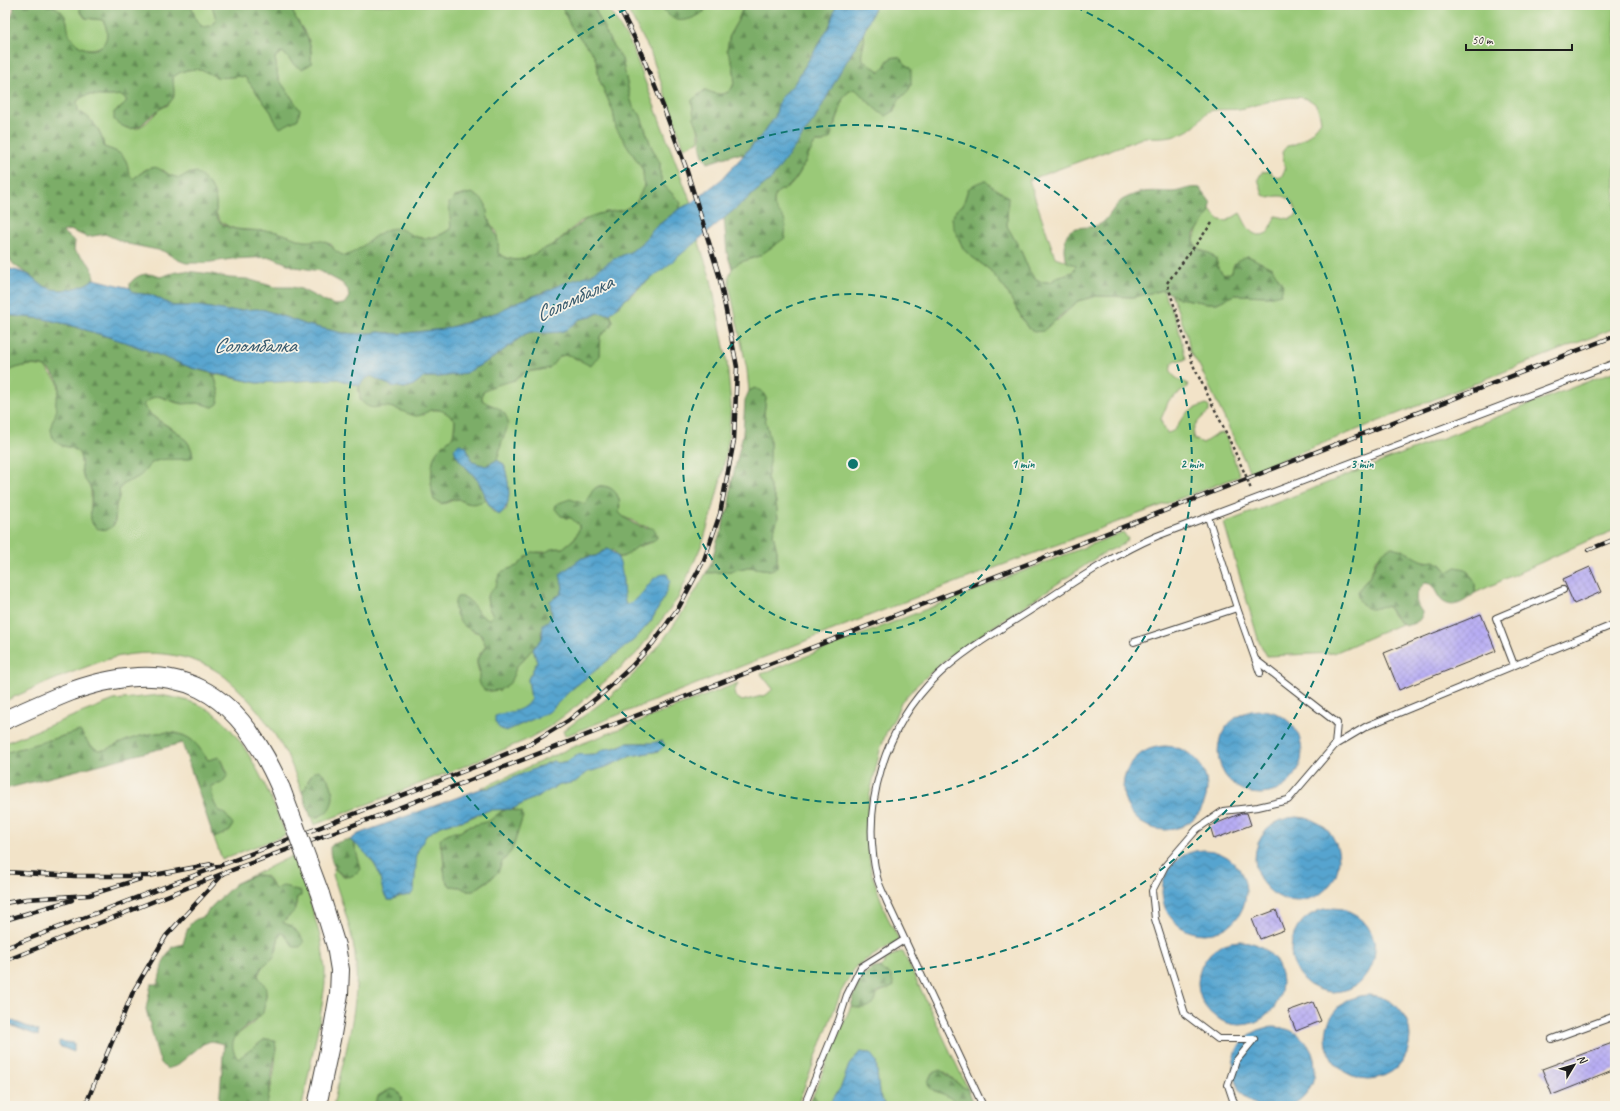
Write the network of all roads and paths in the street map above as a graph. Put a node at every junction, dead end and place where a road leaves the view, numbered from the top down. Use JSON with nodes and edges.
{"nodes":[{"id":1,"x":1212,"y":223,"type":"dead end"},
{"id":2,"x":1615,"y":362,"type":"edge"},
{"id":3,"x":1254,"y":500,"type":"junction"},
{"id":4,"x":1208,"y":517,"type":"junction"},
{"id":5,"x":1563,"y":590,"type":"dead end"},
{"id":6,"x":1236,"y":608,"type":"junction"},
{"id":7,"x":1615,"y":624,"type":"edge"},
{"id":8,"x":1134,"y":642,"type":"dead end"},
{"id":9,"x":1256,"y":660,"type":"junction"},
{"id":10,"x":1514,"y":665,"type":"junction"},
{"id":11,"x":1260,"y":672,"type":"dead end"},
{"id":12,"x":5,"y":720,"type":"edge"},
{"id":13,"x":1335,"y":745,"type":"junction"},
{"id":14,"x":904,"y":940,"type":"junction"},
{"id":15,"x":1615,"y":1016,"type":"edge"},
{"id":16,"x":1552,"y":1040,"type":"dead end"},
{"id":17,"x":317,"y":1106,"type":"edge"},
{"id":18,"x":804,"y":1106,"type":"edge"},
{"id":19,"x":983,"y":1106,"type":"edge"},
{"id":20,"x":1235,"y":1106,"type":"edge"}],
"edges":[{"from":1,"to":3,"type":"path"},
{"from":2,"to":3,"type":"lane"},
{"from":3,"to":4,"type":"lane"},
{"from":4,"to":6,"type":"lane"},
{"from":4,"to":14,"type":"lane"},
{"from":5,"to":10,"type":"lane"},
{"from":6,"to":8,"type":"lane"},
{"from":6,"to":9,"type":"lane"},
{"from":7,"to":10,"type":"lane"},
{"from":9,"to":11,"type":"lane"},
{"from":9,"to":13,"type":"lane"},
{"from":10,"to":13,"type":"lane"},
{"from":12,"to":17,"type":"main road","bridge":true},
{"from":13,"to":20,"type":"lane"},
{"from":14,"to":18,"type":"lane"},
{"from":14,"to":19,"type":"lane"},
{"from":15,"to":16,"type":"lane"}]}
